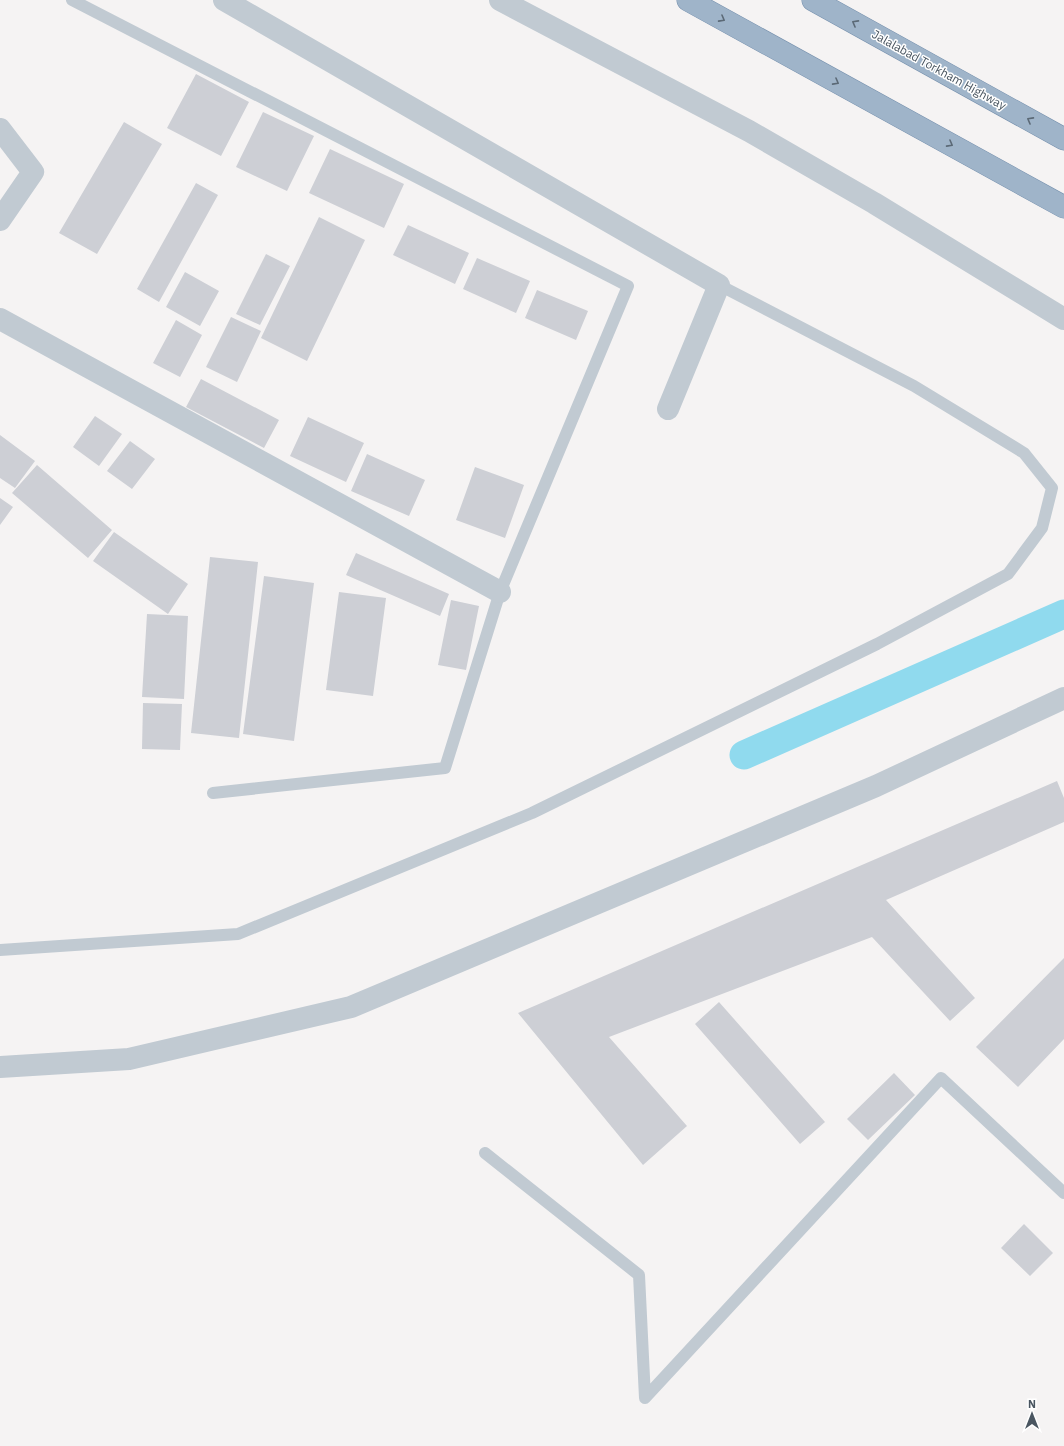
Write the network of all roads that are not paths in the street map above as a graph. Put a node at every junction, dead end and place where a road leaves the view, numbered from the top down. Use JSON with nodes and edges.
{"nodes":[{"id":1,"x":72,"y":0,"type":"edge"},
{"id":2,"x":224,"y":0,"type":"edge"},
{"id":3,"x":500,"y":0,"type":"edge"},
{"id":4,"x":688,"y":0,"type":"edge"},
{"id":5,"x":813,"y":0,"type":"edge"},
{"id":6,"x":0,"y":129,"type":"edge"},
{"id":7,"x":1064,"y":139,"type":"edge"},
{"id":8,"x":1064,"y":207,"type":"edge"},
{"id":9,"x":0,"y":220,"type":"edge"},
{"id":10,"x":719,"y":285,"type":"junction"},
{"id":11,"x":0,"y":319,"type":"edge"},
{"id":12,"x":1064,"y":319,"type":"edge"},
{"id":13,"x":668,"y":409,"type":"dead end"},
{"id":14,"x":500,"y":592,"type":"junction"},
{"id":15,"x":1064,"y":698,"type":"edge"},
{"id":16,"x":213,"y":793,"type":"dead end"},
{"id":17,"x":0,"y":950,"type":"edge"},
{"id":18,"x":0,"y":1067,"type":"edge"},
{"id":19,"x":485,"y":1153,"type":"dead end"},
{"id":20,"x":1064,"y":1193,"type":"edge"}],
"edges":[{"from":1,"to":14,"type":"lane"},
{"from":2,"to":10,"type":"street"},
{"from":3,"to":12,"type":"street"},
{"from":4,"to":8,"type":"highway","one_way":true},
{"from":7,"to":5,"type":"highway","name":"Jalalabad Torkham Highway","one_way":true},
{"from":6,"to":9,"type":"street"},
{"from":10,"to":13,"type":"street"},
{"from":10,"to":17,"type":"lane"},
{"from":11,"to":14,"type":"street"},
{"from":14,"to":16,"type":"lane"},
{"from":15,"to":18,"type":"street"},
{"from":19,"to":20,"type":"lane"}]}
